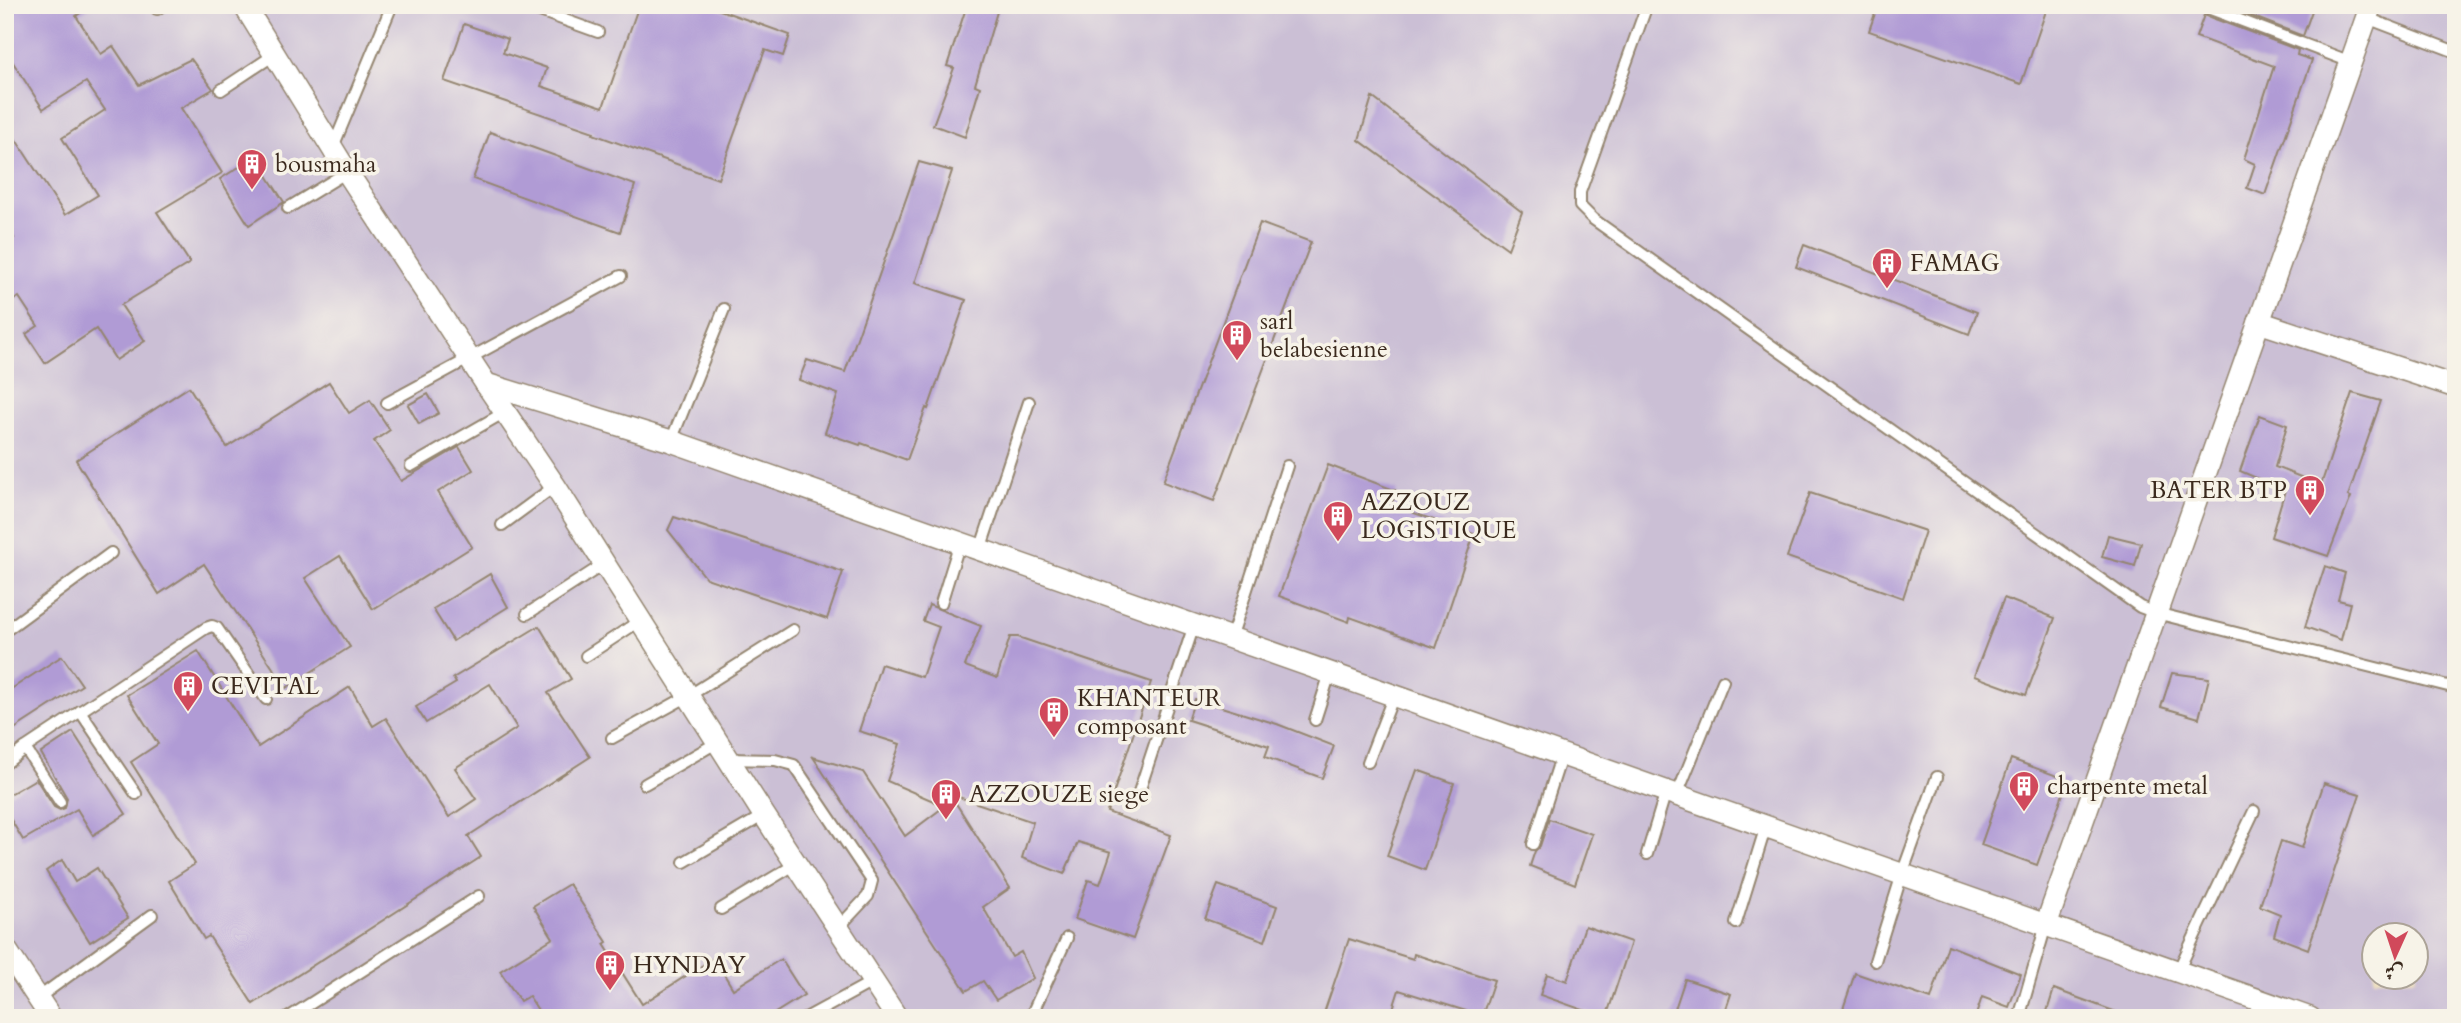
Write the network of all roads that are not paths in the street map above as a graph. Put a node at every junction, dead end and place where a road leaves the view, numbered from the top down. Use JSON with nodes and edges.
{"nodes":[{"id":1,"x":244,"y":5,"type":"edge"},
{"id":2,"x":392,"y":5,"type":"edge"},
{"id":3,"x":523,"y":5,"type":"edge"},
{"id":4,"x":1647,"y":5,"type":"edge"},
{"id":5,"x":2200,"y":5,"type":"edge"},
{"id":6,"x":2369,"y":12,"type":"edge"},
{"id":7,"x":598,"y":32,"type":"dead end"},
{"id":8,"x":2456,"y":52,"type":"edge"},
{"id":9,"x":274,"y":55,"type":"junction"},
{"id":10,"x":2351,"y":62,"type":"junction"},
{"id":11,"x":220,"y":90,"type":"dead end"},
{"id":12,"x":333,"y":147,"type":"junction"},
{"id":13,"x":347,"y":172,"type":"junction"},
{"id":14,"x":288,"y":208,"type":"dead end"},
{"id":15,"x":621,"y":275,"type":"dead end"},
{"id":16,"x":724,"y":310,"type":"dead end"},
{"id":17,"x":2259,"y":322,"type":"junction"},
{"id":18,"x":469,"y":359,"type":"junction"},
{"id":19,"x":486,"y":384,"type":"junction"},
{"id":20,"x":2456,"y":387,"type":"edge"},
{"id":21,"x":1029,"y":402,"type":"dead end"},
{"id":22,"x":387,"y":403,"type":"dead end"},
{"id":23,"x":505,"y":412,"type":"junction"},
{"id":24,"x":671,"y":441,"type":"junction"},
{"id":25,"x":411,"y":466,"type":"dead end"},
{"id":26,"x":1287,"y":466,"type":"dead end"},
{"id":27,"x":555,"y":486,"type":"junction"},
{"id":28,"x":502,"y":525,"type":"dead end"},
{"id":29,"x":970,"y":546,"type":"junction"},
{"id":30,"x":111,"y":553,"type":"dead end"},
{"id":31,"x":604,"y":564,"type":"junction"},
{"id":32,"x":941,"y":603,"type":"dead end"},
{"id":33,"x":2156,"y":612,"type":"junction"},
{"id":34,"x":527,"y":614,"type":"dead end"},
{"id":35,"x":641,"y":620,"type":"junction"},
{"id":36,"x":1194,"y":625,"type":"junction"},
{"id":37,"x":793,"y":630,"type":"dead end"},
{"id":38,"x":5,"y":631,"type":"edge"},
{"id":39,"x":1231,"y":638,"type":"junction"},
{"id":40,"x":586,"y":656,"type":"dead end"},
{"id":41,"x":1331,"y":673,"type":"junction"},
{"id":42,"x":1723,"y":681,"type":"dead end"},
{"id":43,"x":2456,"y":688,"type":"edge"},
{"id":44,"x":690,"y":695,"type":"junction"},
{"id":45,"x":1394,"y":695,"type":"junction"},
{"id":46,"x":265,"y":699,"type":"dead end"},
{"id":47,"x":80,"y":711,"type":"junction"},
{"id":48,"x":1315,"y":720,"type":"dead end"},
{"id":49,"x":612,"y":738,"type":"dead end"},
{"id":50,"x":25,"y":748,"type":"junction"},
{"id":51,"x":723,"y":750,"type":"junction"},
{"id":52,"x":1562,"y":754,"type":"junction"},
{"id":53,"x":1368,"y":762,"type":"dead end"},
{"id":54,"x":5,"y":764,"type":"edge"},
{"id":55,"x":1937,"y":777,"type":"dead end"},
{"id":56,"x":645,"y":784,"type":"dead end"},
{"id":57,"x":1139,"y":792,"type":"dead end"},
{"id":58,"x":1672,"y":793,"type":"junction"},
{"id":59,"x":135,"y":794,"type":"dead end"},
{"id":60,"x":60,"y":802,"type":"dead end"},
{"id":61,"x":2254,"y":811,"type":"dead end"},
{"id":62,"x":764,"y":815,"type":"junction"},
{"id":63,"x":1766,"y":826,"type":"junction"},
{"id":64,"x":1532,"y":844,"type":"dead end"},
{"id":65,"x":1647,"y":854,"type":"dead end"},
{"id":66,"x":684,"y":862,"type":"dead end"},
{"id":67,"x":796,"y":864,"type":"junction"},
{"id":68,"x":1902,"y":874,"type":"junction"},
{"id":69,"x":479,"y":896,"type":"dead end"},
{"id":70,"x":721,"y":909,"type":"dead end"},
{"id":71,"x":152,"y":915,"type":"dead end"},
{"id":72,"x":1736,"y":923,"type":"dead end"},
{"id":73,"x":2046,"y":925,"type":"junction"},
{"id":74,"x":838,"y":928,"type":"junction"},
{"id":75,"x":1067,"y":937,"type":"dead end"},
{"id":76,"x":5,"y":948,"type":"edge"},
{"id":77,"x":1875,"y":961,"type":"dead end"},
{"id":78,"x":2178,"y":971,"type":"junction"},
{"id":79,"x":872,"y":982,"type":"junction"},
{"id":80,"x":38,"y":998,"type":"junction"},
{"id":81,"x":51,"y":1018,"type":"edge"},
{"id":82,"x":288,"y":1018,"type":"edge"},
{"id":83,"x":806,"y":1018,"type":"edge"},
{"id":84,"x":897,"y":1018,"type":"edge"},
{"id":85,"x":1030,"y":1018,"type":"edge"},
{"id":86,"x":2019,"y":1018,"type":"edge"},
{"id":87,"x":2310,"y":1018,"type":"edge"}],
"edges":[{"from":1,"to":9,"type":"street"},
{"from":2,"to":12,"type":"lane"},
{"from":3,"to":7,"type":"lane"},
{"from":4,"to":33,"type":"lane"},
{"from":5,"to":10,"type":"lane"},
{"from":6,"to":8,"type":"lane"},
{"from":6,"to":10,"type":"street"},
{"from":9,"to":11,"type":"lane"},
{"from":9,"to":12,"type":"street"},
{"from":10,"to":17,"type":"street"},
{"from":12,"to":13,"type":"street"},
{"from":13,"to":14,"type":"lane"},
{"from":13,"to":18,"type":"street"},
{"from":15,"to":18,"type":"lane"},
{"from":16,"to":24,"type":"lane"},
{"from":17,"to":20,"type":"street"},
{"from":17,"to":33,"type":"street"},
{"from":18,"to":19,"type":"street"},
{"from":18,"to":22,"type":"lane"},
{"from":19,"to":23,"type":"street"},
{"from":19,"to":24,"type":"street"},
{"from":21,"to":29,"type":"lane"},
{"from":23,"to":25,"type":"lane"},
{"from":23,"to":27,"type":"street"},
{"from":24,"to":29,"type":"street"},
{"from":26,"to":39,"type":"lane"},
{"from":27,"to":28,"type":"lane"},
{"from":27,"to":31,"type":"street"},
{"from":29,"to":32,"type":"lane"},
{"from":29,"to":36,"type":"street"},
{"from":30,"to":38,"type":"lane"},
{"from":31,"to":34,"type":"lane"},
{"from":31,"to":35,"type":"street"},
{"from":33,"to":43,"type":"lane"},
{"from":33,"to":73,"type":"street"},
{"from":35,"to":40,"type":"lane"},
{"from":35,"to":44,"type":"street"},
{"from":36,"to":39,"type":"street"},
{"from":36,"to":57,"type":"lane"},
{"from":37,"to":44,"type":"lane"},
{"from":39,"to":41,"type":"street"},
{"from":41,"to":45,"type":"street"},
{"from":41,"to":48,"type":"lane"},
{"from":42,"to":58,"type":"lane"},
{"from":44,"to":49,"type":"lane"},
{"from":44,"to":51,"type":"street"},
{"from":45,"to":52,"type":"street"},
{"from":45,"to":53,"type":"lane"},
{"from":46,"to":47,"type":"lane"},
{"from":47,"to":50,"type":"lane"},
{"from":47,"to":59,"type":"lane"},
{"from":50,"to":54,"type":"lane"},
{"from":50,"to":60,"type":"lane"},
{"from":51,"to":56,"type":"lane"},
{"from":51,"to":62,"type":"street"},
{"from":51,"to":74,"type":"lane"},
{"from":52,"to":58,"type":"street"},
{"from":52,"to":64,"type":"lane"},
{"from":55,"to":68,"type":"lane"},
{"from":58,"to":63,"type":"street"},
{"from":58,"to":65,"type":"lane"},
{"from":61,"to":78,"type":"lane"},
{"from":62,"to":66,"type":"lane"},
{"from":62,"to":67,"type":"street"},
{"from":63,"to":68,"type":"street"},
{"from":63,"to":72,"type":"lane"},
{"from":67,"to":70,"type":"lane"},
{"from":67,"to":74,"type":"street"},
{"from":68,"to":73,"type":"street"},
{"from":68,"to":77,"type":"lane"},
{"from":69,"to":82,"type":"lane"},
{"from":71,"to":80,"type":"lane"},
{"from":73,"to":78,"type":"street"},
{"from":73,"to":86,"type":"lane"},
{"from":74,"to":79,"type":"street"},
{"from":75,"to":85,"type":"lane"},
{"from":76,"to":80,"type":"street"},
{"from":78,"to":87,"type":"street"},
{"from":79,"to":83,"type":"lane"},
{"from":79,"to":84,"type":"street"},
{"from":80,"to":81,"type":"street"}]}
